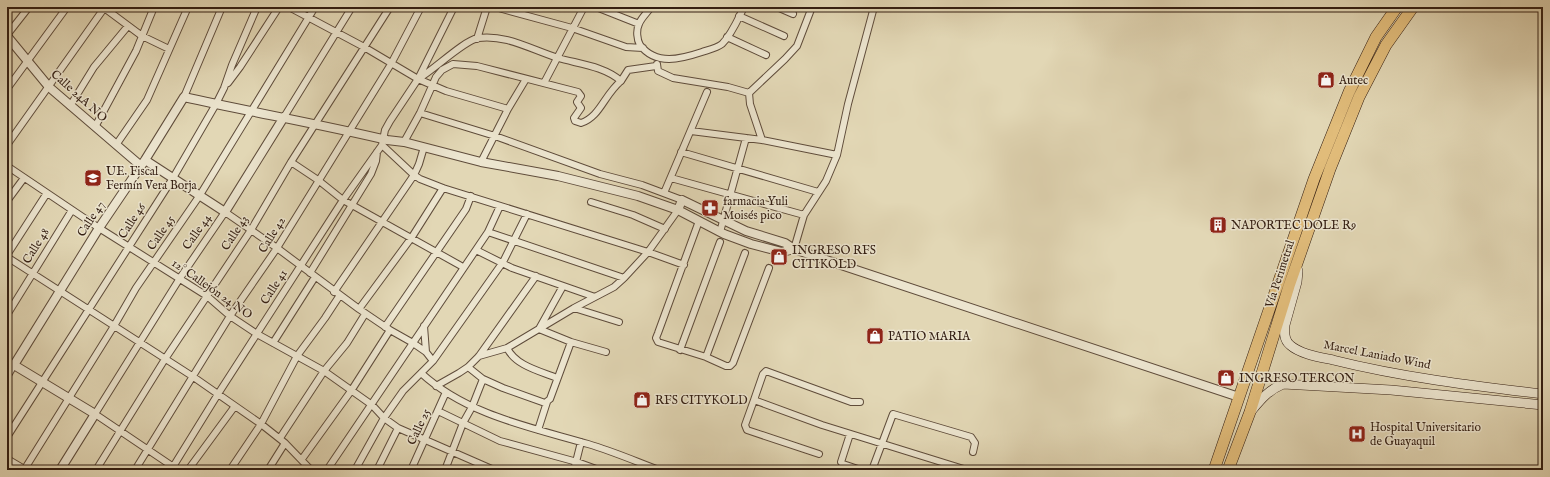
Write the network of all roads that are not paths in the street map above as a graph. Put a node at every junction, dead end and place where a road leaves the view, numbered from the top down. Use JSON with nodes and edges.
{"nodes":[{"id":1,"x":29,"y":7,"type":"edge"},
{"id":2,"x":67,"y":7,"type":"edge"},
{"id":3,"x":104,"y":7,"type":"edge"},
{"id":4,"x":154,"y":7,"type":"edge"},
{"id":5,"x":188,"y":7,"type":"edge"},
{"id":6,"x":222,"y":7,"type":"edge"},
{"id":7,"x":257,"y":7,"type":"edge"},
{"id":8,"x":279,"y":7,"type":"edge"},
{"id":9,"x":289,"y":7,"type":"edge"},
{"id":10,"x":315,"y":7,"type":"edge"},
{"id":11,"x":352,"y":7,"type":"edge"},
{"id":12,"x":390,"y":7,"type":"edge"},
{"id":13,"x":421,"y":7,"type":"edge"},
{"id":14,"x":454,"y":7,"type":"edge"},
{"id":15,"x":487,"y":7,"type":"edge"},
{"id":16,"x":495,"y":7,"type":"edge"},
{"id":17,"x":584,"y":7,"type":"edge"},
{"id":18,"x":596,"y":7,"type":"edge"},
{"id":19,"x":651,"y":7,"type":"edge"},
{"id":20,"x":744,"y":7,"type":"edge"},
{"id":21,"x":777,"y":7,"type":"edge"},
{"id":22,"x":812,"y":7,"type":"edge"},
{"id":23,"x":874,"y":7,"type":"edge"},
{"id":24,"x":1397,"y":7,"type":"edge"},
{"id":25,"x":1413,"y":7,"type":"edge"},
{"id":26,"x":793,"y":14,"type":"dead end"},
{"id":27,"x":739,"y":16,"type":"junction"},
{"id":28,"x":309,"y":17,"type":"junction"},
{"id":29,"x":639,"y":24,"type":"junction"},
{"id":30,"x":128,"y":26,"type":"junction"},
{"id":31,"x":572,"y":28,"type":"junction"},
{"id":32,"x":336,"y":32,"type":"junction"},
{"id":33,"x":7,"y":36,"type":"edge"},
{"id":34,"x":142,"y":36,"type":"junction"},
{"id":35,"x":784,"y":36,"type":"dead end"},
{"id":36,"x":478,"y":38,"type":"junction"},
{"id":37,"x":727,"y":38,"type":"junction"},
{"id":38,"x":364,"y":47,"type":"junction"},
{"id":39,"x":642,"y":48,"type":"junction"},
{"id":40,"x":169,"y":49,"type":"junction"},
{"id":41,"x":766,"y":55,"type":"dead end"},
{"id":42,"x":557,"y":58,"type":"junction"},
{"id":43,"x":658,"y":59,"type":"junction"},
{"id":44,"x":28,"y":61,"type":"junction"},
{"id":45,"x":391,"y":64,"type":"junction"},
{"id":46,"x":656,"y":66,"type":"junction"},
{"id":47,"x":526,"y":78,"type":"junction"},
{"id":48,"x":418,"y":80,"type":"junction"},
{"id":49,"x":621,"y":81,"type":"junction"},
{"id":50,"x":544,"y":83,"type":"junction"},
{"id":51,"x":432,"y":86,"type":"junction"},
{"id":52,"x":49,"y":87,"type":"junction"},
{"id":53,"x":224,"y":88,"type":"junction"},
{"id":54,"x":7,"y":89,"type":"edge"},
{"id":55,"x":707,"y":92,"type":"dead end"},
{"id":56,"x":750,"y":93,"type":"junction"},
{"id":57,"x":184,"y":97,"type":"junction"},
{"id":58,"x":216,"y":104,"type":"junction"},
{"id":59,"x":70,"y":106,"type":"junction"},
{"id":60,"x":508,"y":109,"type":"junction"},
{"id":61,"x":250,"y":111,"type":"junction"},
{"id":62,"x":420,"y":113,"type":"junction"},
{"id":63,"x":284,"y":117,"type":"junction"},
{"id":64,"x":315,"y":124,"type":"junction"},
{"id":65,"x":95,"y":127,"type":"junction"},
{"id":66,"x":348,"y":131,"type":"junction"},
{"id":67,"x":691,"y":131,"type":"junction"},
{"id":68,"x":495,"y":136,"type":"junction"},
{"id":69,"x":746,"y":138,"type":"junction"},
{"id":70,"x":762,"y":140,"type":"junction"},
{"id":71,"x":383,"y":142,"type":"junction"},
{"id":72,"x":404,"y":142,"type":"junction"},
{"id":73,"x":7,"y":145,"type":"edge"},
{"id":74,"x":116,"y":146,"type":"junction"},
{"id":75,"x":424,"y":147,"type":"junction"},
{"id":76,"x":377,"y":152,"type":"junction"},
{"id":77,"x":681,"y":152,"type":"junction"},
{"id":78,"x":837,"y":155,"type":"junction"},
{"id":79,"x":291,"y":162,"type":"junction"},
{"id":80,"x":481,"y":162,"type":"junction"},
{"id":81,"x":143,"y":163,"type":"junction"},
{"id":82,"x":7,"y":166,"type":"edge"},
{"id":83,"x":738,"y":168,"type":"junction"},
{"id":84,"x":414,"y":175,"type":"junction"},
{"id":85,"x":24,"y":178,"type":"junction"},
{"id":86,"x":173,"y":178,"type":"junction"},
{"id":87,"x":671,"y":178,"type":"junction"},
{"id":88,"x":318,"y":180,"type":"junction"},
{"id":89,"x":443,"y":188,"type":"junction"},
{"id":90,"x":818,"y":192,"type":"junction"},
{"id":91,"x":47,"y":193,"type":"junction"},
{"id":92,"x":664,"y":193,"type":"junction"},
{"id":93,"x":200,"y":195,"type":"junction"},
{"id":94,"x":731,"y":195,"type":"junction"},
{"id":95,"x":470,"y":196,"type":"junction"},
{"id":96,"x":343,"y":200,"type":"junction"},
{"id":97,"x":682,"y":200,"type":"junction"},
{"id":98,"x":7,"y":201,"type":"edge"},
{"id":99,"x":591,"y":202,"type":"dead end"},
{"id":100,"x":353,"y":204,"type":"junction"},
{"id":101,"x":500,"y":206,"type":"junction"},
{"id":102,"x":72,"y":210,"type":"junction"},
{"id":103,"x":678,"y":210,"type":"junction"},
{"id":104,"x":225,"y":212,"type":"junction"},
{"id":105,"x":527,"y":214,"type":"junction"},
{"id":106,"x":804,"y":215,"type":"junction"},
{"id":107,"x":699,"y":221,"type":"junction"},
{"id":108,"x":724,"y":221,"type":"junction"},
{"id":109,"x":382,"y":222,"type":"junction"},
{"id":110,"x":99,"y":228,"type":"junction"},
{"id":111,"x":665,"y":229,"type":"junction"},
{"id":112,"x":250,"y":230,"type":"junction"},
{"id":113,"x":488,"y":232,"type":"junction"},
{"id":114,"x":720,"y":232,"type":"junction"},
{"id":115,"x":412,"y":238,"type":"junction"},
{"id":116,"x":513,"y":241,"type":"junction"},
{"id":117,"x":720,"y":242,"type":"dead end"},
{"id":118,"x":129,"y":246,"type":"junction"},
{"id":119,"x":277,"y":248,"type":"junction"},
{"id":120,"x":794,"y":249,"type":"junction"},
{"id":121,"x":476,"y":250,"type":"junction"},
{"id":122,"x":436,"y":252,"type":"junction"},
{"id":123,"x":648,"y":252,"type":"junction"},
{"id":124,"x":745,"y":253,"type":"dead end"},
{"id":125,"x":7,"y":256,"type":"edge"},
{"id":126,"x":154,"y":262,"type":"junction"},
{"id":127,"x":503,"y":262,"type":"junction"},
{"id":128,"x":684,"y":265,"type":"junction"},
{"id":129,"x":300,"y":266,"type":"junction"},
{"id":130,"x":1296,"y":266,"type":"junction"},
{"id":131,"x":463,"y":267,"type":"junction"},
{"id":132,"x":769,"y":268,"type":"dead end"},
{"id":133,"x":32,"y":273,"type":"junction"},
{"id":134,"x":312,"y":275,"type":"junction"},
{"id":135,"x":536,"y":276,"type":"junction"},
{"id":136,"x":180,"y":278,"type":"junction"},
{"id":137,"x":624,"y":278,"type":"junction"},
{"id":138,"x":563,"y":286,"type":"junction"},
{"id":139,"x":60,"y":291,"type":"junction"},
{"id":140,"x":337,"y":294,"type":"junction"},
{"id":141,"x":207,"y":296,"type":"junction"},
{"id":142,"x":595,"y":297,"type":"junction"},
{"id":143,"x":574,"y":308,"type":"junction"},
{"id":144,"x":88,"y":309,"type":"junction"},
{"id":145,"x":359,"y":309,"type":"junction"},
{"id":146,"x":365,"y":314,"type":"junction"},
{"id":147,"x":7,"y":315,"type":"edge"},
{"id":148,"x":230,"y":316,"type":"junction"},
{"id":149,"x":619,"y":322,"type":"dead end"},
{"id":150,"x":114,"y":326,"type":"junction"},
{"id":151,"x":424,"y":326,"type":"junction"},
{"id":152,"x":387,"y":328,"type":"junction"},
{"id":153,"x":539,"y":329,"type":"junction"},
{"id":154,"x":257,"y":334,"type":"junction"},
{"id":155,"x":571,"y":342,"type":"junction"},
{"id":156,"x":140,"y":343,"type":"junction"},
{"id":157,"x":272,"y":343,"type":"junction"},
{"id":158,"x":414,"y":343,"type":"junction"},
{"id":159,"x":507,"y":348,"type":"junction"},
{"id":160,"x":680,"y":350,"type":"junction"},
{"id":161,"x":426,"y":352,"type":"junction"},
{"id":162,"x":606,"y":352,"type":"dead end"},
{"id":163,"x":297,"y":356,"type":"junction"},
{"id":164,"x":479,"y":356,"type":"junction"},
{"id":165,"x":706,"y":358,"type":"junction"},
{"id":166,"x":165,"y":359,"type":"junction"},
{"id":167,"x":433,"y":361,"type":"junction"},
{"id":168,"x":11,"y":363,"type":"edge"},
{"id":169,"x":468,"y":367,"type":"junction"},
{"id":170,"x":324,"y":371,"type":"junction"},
{"id":171,"x":421,"y":373,"type":"junction"},
{"id":172,"x":192,"y":376,"type":"junction"},
{"id":173,"x":7,"y":377,"type":"edge"},
{"id":174,"x":557,"y":378,"type":"junction"},
{"id":175,"x":483,"y":379,"type":"junction"},
{"id":176,"x":41,"y":381,"type":"junction"},
{"id":177,"x":436,"y":386,"type":"junction"},
{"id":178,"x":351,"y":391,"type":"junction"},
{"id":179,"x":446,"y":392,"type":"junction"},
{"id":180,"x":218,"y":394,"type":"junction"},
{"id":181,"x":1543,"y":394,"type":"edge"},
{"id":182,"x":1240,"y":397,"type":"junction"},
{"id":183,"x":69,"y":398,"type":"junction"},
{"id":184,"x":754,"y":400,"type":"junction"},
{"id":185,"x":547,"y":402,"type":"junction"},
{"id":186,"x":860,"y":402,"type":"dead end"},
{"id":187,"x":372,"y":405,"type":"junction"},
{"id":188,"x":1543,"y":405,"type":"edge"},
{"id":189,"x":235,"y":406,"type":"junction"},
{"id":190,"x":472,"y":407,"type":"junction"},
{"id":191,"x":438,"y":411,"type":"junction"},
{"id":192,"x":1250,"y":412,"type":"junction"},
{"id":193,"x":95,"y":414,"type":"junction"},
{"id":194,"x":384,"y":418,"type":"junction"},
{"id":195,"x":463,"y":423,"type":"junction"},
{"id":196,"x":261,"y":424,"type":"junction"},
{"id":197,"x":398,"y":428,"type":"junction"},
{"id":198,"x":538,"y":430,"type":"junction"},
{"id":199,"x":120,"y":431,"type":"junction"},
{"id":200,"x":850,"y":434,"type":"junction"},
{"id":201,"x":7,"y":437,"type":"edge"},
{"id":202,"x":283,"y":440,"type":"junction"},
{"id":203,"x":425,"y":440,"type":"junction"},
{"id":204,"x":581,"y":442,"type":"junction"},
{"id":205,"x":882,"y":444,"type":"junction"},
{"id":206,"x":148,"y":450,"type":"junction"},
{"id":207,"x":453,"y":452,"type":"junction"},
{"id":208,"x":973,"y":452,"type":"dead end"},
{"id":209,"x":819,"y":454,"type":"dead end"},
{"id":210,"x":302,"y":459,"type":"junction"},
{"id":211,"x":7,"y":460,"type":"edge"},
{"id":212,"x":577,"y":462,"type":"junction"},
{"id":213,"x":479,"y":467,"type":"edge"},
{"id":214,"x":174,"y":469,"type":"edge"},
{"id":215,"x":307,"y":469,"type":"edge"},
{"id":216,"x":24,"y":470,"type":"edge"},
{"id":217,"x":60,"y":470,"type":"edge"},
{"id":218,"x":96,"y":470,"type":"edge"},
{"id":219,"x":135,"y":470,"type":"edge"},
{"id":220,"x":188,"y":470,"type":"edge"},
{"id":221,"x":230,"y":470,"type":"edge"},
{"id":222,"x":268,"y":470,"type":"edge"},
{"id":223,"x":327,"y":470,"type":"edge"},
{"id":224,"x":355,"y":470,"type":"edge"},
{"id":225,"x":377,"y":470,"type":"edge"},
{"id":226,"x":411,"y":470,"type":"edge"},
{"id":227,"x":445,"y":470,"type":"edge"},
{"id":228,"x":494,"y":470,"type":"edge"},
{"id":229,"x":574,"y":470,"type":"edge"},
{"id":230,"x":599,"y":470,"type":"edge"},
{"id":231,"x":659,"y":470,"type":"edge"},
{"id":232,"x":861,"y":470,"type":"edge"},
{"id":233,"x":872,"y":470,"type":"edge"},
{"id":234,"x":968,"y":470,"type":"edge"},
{"id":235,"x":1214,"y":470,"type":"edge"},
{"id":236,"x":1228,"y":470,"type":"edge"}],
"edges":[{"from":1,"to":33,"type":"street"},
{"from":2,"to":44,"type":"street"},
{"from":3,"to":30,"type":"street"},
{"from":3,"to":52,"type":"street"},
{"from":4,"to":34,"type":"street"},
{"from":5,"to":40,"type":"street"},
{"from":6,"to":57,"type":"street","name":"Calle 47"},
{"from":7,"to":53,"type":"street","name":"Calle 46"},
{"from":8,"to":53,"type":"street"},
{"from":9,"to":28,"type":"street"},
{"from":10,"to":28,"type":"street","name":"Calle 45"},
{"from":11,"to":32,"type":"street","name":"Calle 44"},
{"from":12,"to":38,"type":"street","name":"Calle 43"},
{"from":13,"to":45,"type":"street","name":"Calle 42"},
{"from":14,"to":48,"type":"street"},
{"from":15,"to":36,"type":"street"},
{"from":16,"to":31,"type":"street"},
{"from":17,"to":31,"type":"street"},
{"from":18,"to":29,"type":"street"},
{"from":19,"to":29,"type":"street"},
{"from":20,"to":27,"type":"street"},
{"from":21,"to":26,"type":"street"},
{"from":22,"to":56,"type":"street"},
{"from":23,"to":78,"type":"street"},
{"from":24,"to":182,"type":"highway","name":"Vía Perimetral"},
{"from":25,"to":130,"type":"highway","name":"Vía Perimetral"},
{"from":27,"to":35,"type":"street"},
{"from":27,"to":37,"type":"street"},
{"from":28,"to":32,"type":"street"},
{"from":28,"to":61,"type":"street","name":"Calle 45"},
{"from":29,"to":39,"type":"street"},
{"from":30,"to":34,"type":"street"},
{"from":30,"to":59,"type":"street"},
{"from":31,"to":39,"type":"street"},
{"from":31,"to":42,"type":"street"},
{"from":32,"to":38,"type":"street"},
{"from":32,"to":63,"type":"street","name":"Calle 44"},
{"from":33,"to":44,"type":"street","name":"Calle 24A NO"},
{"from":34,"to":40,"type":"street"},
{"from":34,"to":65,"type":"street"},
{"from":36,"to":42,"type":"street"},
{"from":36,"to":48,"type":"street"},
{"from":37,"to":41,"type":"street"},
{"from":37,"to":43,"type":"street"},
{"from":38,"to":45,"type":"street"},
{"from":38,"to":64,"type":"street","name":"Calle 43"},
{"from":39,"to":43,"type":"street"},
{"from":40,"to":74,"type":"street"},
{"from":42,"to":49,"type":"street"},
{"from":42,"to":50,"type":"street"},
{"from":43,"to":46,"type":"street"},
{"from":44,"to":52,"type":"street","name":"Calle 24A NO"},
{"from":44,"to":54,"type":"street"},
{"from":45,"to":48,"type":"street"},
{"from":45,"to":66,"type":"street","name":"Calle 42"},
{"from":46,"to":49,"type":"street"},
{"from":46,"to":56,"type":"street"},
{"from":47,"to":50,"type":"street"},
{"from":47,"to":51,"type":"street"},
{"from":47,"to":60,"type":"street"},
{"from":48,"to":51,"type":"street"},
{"from":48,"to":71,"type":"street","name":"Calle 41"},
{"from":49,"to":50,"type":"street"},
{"from":51,"to":60,"type":"street"},
{"from":51,"to":62,"type":"street"},
{"from":52,"to":59,"type":"street","name":"Calle 24A NO"},
{"from":52,"to":73,"type":"street"},
{"from":53,"to":58,"type":"street","name":"Calle 46"},
{"from":55,"to":67,"type":"street"},
{"from":56,"to":70,"type":"street"},
{"from":57,"to":58,"type":"street"},
{"from":57,"to":81,"type":"street","name":"Calle 47"},
{"from":58,"to":61,"type":"street"},
{"from":58,"to":86,"type":"street","name":"Calle 46"},
{"from":59,"to":65,"type":"street","name":"Calle 24A NO"},
{"from":60,"to":68,"type":"street"},
{"from":61,"to":63,"type":"street"},
{"from":61,"to":93,"type":"street","name":"Calle 45"},
{"from":62,"to":68,"type":"street"},
{"from":62,"to":72,"type":"street"},
{"from":63,"to":64,"type":"street"},
{"from":63,"to":104,"type":"street","name":"Calle 44"},
{"from":64,"to":66,"type":"street"},
{"from":64,"to":79,"type":"street","name":"Calle 43"},
{"from":65,"to":74,"type":"street","name":"Calle 24A NO"},
{"from":66,"to":71,"type":"street"},
{"from":66,"to":88,"type":"street","name":"Calle 42"},
{"from":67,"to":69,"type":"street"},
{"from":67,"to":77,"type":"street"},
{"from":68,"to":80,"type":"street"},
{"from":68,"to":92,"type":"street"},
{"from":69,"to":70,"type":"street"},
{"from":69,"to":83,"type":"street"},
{"from":70,"to":78,"type":"street"},
{"from":71,"to":72,"type":"street"},
{"from":71,"to":76,"type":"street","name":"Calle 41"},
{"from":71,"to":84,"type":"street"},
{"from":72,"to":75,"type":"street"},
{"from":74,"to":81,"type":"street","name":"Calle 24A NO"},
{"from":75,"to":80,"type":"street"},
{"from":75,"to":84,"type":"street"},
{"from":76,"to":96,"type":"street","name":"Calle 41"},
{"from":76,"to":100,"type":"street"},
{"from":77,"to":83,"type":"street"},
{"from":77,"to":87,"type":"street"},
{"from":78,"to":90,"type":"street"},
{"from":79,"to":88,"type":"street"},
{"from":79,"to":112,"type":"street","name":"Calle 43"},
{"from":80,"to":103,"type":"street"},
{"from":81,"to":86,"type":"street","name":"Calle 24A NO"},
{"from":81,"to":110,"type":"street","name":"Calle 47"},
{"from":82,"to":85,"type":"street","name":"12° Callejón 24 NO"},
{"from":83,"to":90,"type":"street"},
{"from":83,"to":94,"type":"street"},
{"from":84,"to":89,"type":"street"},
{"from":84,"to":109,"type":"street"},
{"from":85,"to":91,"type":"street","name":"12° Callejón 24 NO"},
{"from":85,"to":98,"type":"street"},
{"from":86,"to":93,"type":"street","name":"Calle 24A NO"},
{"from":86,"to":118,"type":"street","name":"Calle 46"},
{"from":87,"to":92,"type":"street"},
{"from":87,"to":94,"type":"street"},
{"from":88,"to":96,"type":"street"},
{"from":88,"to":119,"type":"street","name":"Calle 42"},
{"from":89,"to":95,"type":"street"},
{"from":89,"to":115,"type":"street"},
{"from":90,"to":106,"type":"street"},
{"from":91,"to":102,"type":"street","name":"12° Callejón 24 NO"},
{"from":91,"to":125,"type":"street"},
{"from":92,"to":97,"type":"street"},
{"from":93,"to":104,"type":"street","name":"Calle 24A NO"},
{"from":93,"to":126,"type":"street","name":"Calle 45"},
{"from":94,"to":106,"type":"street"},
{"from":94,"to":108,"type":"street"},
{"from":95,"to":101,"type":"street"},
{"from":95,"to":122,"type":"street"},
{"from":96,"to":100,"type":"street"},
{"from":96,"to":129,"type":"street","name":"Calle 41"},
{"from":97,"to":103,"type":"street"},
{"from":97,"to":108,"type":"street"},
{"from":99,"to":111,"type":"street"},
{"from":100,"to":109,"type":"street"},
{"from":100,"to":134,"type":"street"},
{"from":101,"to":105,"type":"street"},
{"from":101,"to":113,"type":"street"},
{"from":102,"to":110,"type":"street","name":"12° Callejón 24 NO"},
{"from":102,"to":133,"type":"street","name":"Calle 48"},
{"from":103,"to":107,"type":"street"},
{"from":103,"to":111,"type":"street"},
{"from":104,"to":112,"type":"street"},
{"from":104,"to":136,"type":"street","name":"Calle 44"},
{"from":105,"to":116,"type":"street"},
{"from":105,"to":123,"type":"street"},
{"from":106,"to":120,"type":"street"},
{"from":107,"to":114,"type":"street"},
{"from":107,"to":128,"type":"street"},
{"from":108,"to":114,"type":"street"},
{"from":108,"to":120,"type":"street"},
{"from":109,"to":115,"type":"street"},
{"from":109,"to":140,"type":"street"},
{"from":110,"to":118,"type":"street","name":"12° Callejón 24 NO"},
{"from":110,"to":139,"type":"street","name":"Calle 47"},
{"from":111,"to":123,"type":"street"},
{"from":112,"to":119,"type":"street"},
{"from":112,"to":141,"type":"street","name":"Calle 43"},
{"from":113,"to":116,"type":"street"},
{"from":113,"to":121,"type":"street"},
{"from":114,"to":120,"type":"street"},
{"from":115,"to":122,"type":"street"},
{"from":115,"to":145,"type":"street"},
{"from":116,"to":127,"type":"street"},
{"from":116,"to":137,"type":"street"},
{"from":117,"to":160,"type":"street"},
{"from":118,"to":126,"type":"street","name":"12° Callejón 24 NO"},
{"from":118,"to":144,"type":"street","name":"Calle 46"},
{"from":119,"to":129,"type":"street"},
{"from":119,"to":148,"type":"street","name":"Calle 42"},
{"from":120,"to":182,"type":"street"},
{"from":121,"to":127,"type":"street"},
{"from":121,"to":131,"type":"street"},
{"from":122,"to":131,"type":"street"},
{"from":122,"to":152,"type":"street"},
{"from":123,"to":128,"type":"street"},
{"from":123,"to":137,"type":"street"},
{"from":124,"to":165,"type":"street"},
{"from":125,"to":133,"type":"street"},
{"from":126,"to":136,"type":"street","name":"12° Callejón 24 NO"},
{"from":126,"to":150,"type":"street","name":"Calle 45"},
{"from":127,"to":135,"type":"street"},
{"from":127,"to":167,"type":"street"},
{"from":128,"to":160,"type":"street"},
{"from":129,"to":134,"type":"street"},
{"from":129,"to":154,"type":"street","name":"Calle 41"},
{"from":130,"to":181,"type":"main road","name":"Marcel Laniado Wind"},
{"from":130,"to":192,"type":"highway","name":"Vía Perimetral"},
{"from":131,"to":151,"type":"street"},
{"from":132,"to":165,"type":"street"},
{"from":133,"to":139,"type":"street"},
{"from":133,"to":147,"type":"street","name":"Calle 48"},
{"from":134,"to":140,"type":"street"},
{"from":134,"to":157,"type":"street"},
{"from":135,"to":138,"type":"street"},
{"from":135,"to":164,"type":"street"},
{"from":136,"to":141,"type":"street","name":"12° Callejón 24 NO"},
{"from":136,"to":156,"type":"street","name":"Calle 44"},
{"from":137,"to":142,"type":"street"},
{"from":138,"to":142,"type":"street"},
{"from":138,"to":153,"type":"street"},
{"from":139,"to":144,"type":"street"},
{"from":139,"to":168,"type":"street","name":"Calle 47"},
{"from":140,"to":145,"type":"street"},
{"from":140,"to":163,"type":"street"},
{"from":141,"to":148,"type":"street","name":"12° Callejón 24 NO"},
{"from":141,"to":166,"type":"street","name":"Calle 43"},
{"from":142,"to":143,"type":"street"},
{"from":143,"to":149,"type":"street"},
{"from":143,"to":153,"type":"street"},
{"from":144,"to":150,"type":"street"},
{"from":144,"to":176,"type":"street","name":"Calle 46"},
{"from":145,"to":146,"type":"street"},
{"from":146,"to":152,"type":"street"},
{"from":146,"to":170,"type":"street"},
{"from":148,"to":154,"type":"street","name":"12° Callejón 24 NO"},
{"from":148,"to":172,"type":"street","name":"Calle 42"},
{"from":150,"to":156,"type":"street"},
{"from":150,"to":183,"type":"street","name":"Calle 45"},
{"from":151,"to":158,"type":"street"},
{"from":151,"to":161,"type":"street"},
{"from":152,"to":158,"type":"street"},
{"from":152,"to":178,"type":"street"},
{"from":153,"to":155,"type":"street"},
{"from":153,"to":159,"type":"street"},
{"from":154,"to":157,"type":"street","name":"12° Callejón 24 NO"},
{"from":154,"to":180,"type":"street","name":"Calle 41"},
{"from":155,"to":162,"type":"street"},
{"from":155,"to":174,"type":"street"},
{"from":156,"to":166,"type":"street"},
{"from":156,"to":193,"type":"street","name":"Calle 44"},
{"from":157,"to":163,"type":"street","name":"12° Callejón 24 NO"},
{"from":158,"to":161,"type":"street"},
{"from":158,"to":187,"type":"street"},
{"from":159,"to":164,"type":"street"},
{"from":159,"to":174,"type":"street"},
{"from":160,"to":165,"type":"street"},
{"from":161,"to":167,"type":"street"},
{"from":163,"to":170,"type":"street","name":"12° Callejón 24 NO"},
{"from":163,"to":196,"type":"street"},
{"from":164,"to":169,"type":"street"},
{"from":166,"to":172,"type":"street"},
{"from":166,"to":199,"type":"street","name":"Calle 43"},
{"from":167,"to":171,"type":"street"},
{"from":168,"to":173,"type":"street","name":"Calle 47"},
{"from":168,"to":176,"type":"street"},
{"from":169,"to":175,"type":"street"},
{"from":169,"to":177,"type":"street"},
{"from":170,"to":178,"type":"street","name":"12° Callejón 24 NO"},
{"from":170,"to":202,"type":"street"},
{"from":171,"to":177,"type":"street"},
{"from":171,"to":194,"type":"street"},
{"from":172,"to":180,"type":"street"},
{"from":172,"to":206,"type":"street","name":"Calle 42"},
{"from":174,"to":185,"type":"street"},
{"from":175,"to":185,"type":"street"},
{"from":175,"to":190,"type":"street"},
{"from":176,"to":183,"type":"street"},
{"from":176,"to":201,"type":"street","name":"Calle 46"},
{"from":177,"to":179,"type":"street"},
{"from":178,"to":187,"type":"street","name":"12° Callejón 24 NO"},
{"from":178,"to":210,"type":"street"},
{"from":179,"to":190,"type":"street"},
{"from":179,"to":191,"type":"street","name":"Calle 25"},
{"from":180,"to":189,"type":"street"},
{"from":180,"to":214,"type":"street","name":"Calle 41"},
{"from":182,"to":235,"type":"highway","name":"Vía Perimetral"},
{"from":183,"to":193,"type":"street"},
{"from":183,"to":216,"type":"street","name":"Calle 45"},
{"from":184,"to":186,"type":"street"},
{"from":184,"to":200,"type":"street"},
{"from":184,"to":209,"type":"street"},
{"from":185,"to":198,"type":"street"},
{"from":187,"to":194,"type":"street","name":"12° Callejón 24 NO"},
{"from":187,"to":223,"type":"street"},
{"from":188,"to":192,"type":"main road"},
{"from":189,"to":196,"type":"street"},
{"from":189,"to":220,"type":"street"},
{"from":190,"to":195,"type":"street"},
{"from":190,"to":198,"type":"street"},
{"from":191,"to":195,"type":"street"},
{"from":191,"to":203,"type":"street","name":"Calle 25"},
{"from":192,"to":236,"type":"highway","name":"Vía Perimetral"},
{"from":193,"to":199,"type":"street"},
{"from":193,"to":217,"type":"street","name":"Calle 44"},
{"from":194,"to":197,"type":"street","name":"12° Callejón 24 NO"},
{"from":194,"to":224,"type":"street"},
{"from":195,"to":207,"type":"street"},
{"from":195,"to":212,"type":"street"},
{"from":196,"to":202,"type":"street"},
{"from":196,"to":221,"type":"street"},
{"from":197,"to":203,"type":"street","name":"12° Callejón 24 NO"},
{"from":197,"to":225,"type":"street"},
{"from":198,"to":204,"type":"street"},
{"from":199,"to":206,"type":"street"},
{"from":199,"to":218,"type":"street","name":"Calle 43"},
{"from":200,"to":205,"type":"street"},
{"from":200,"to":232,"type":"street"},
{"from":202,"to":210,"type":"street"},
{"from":202,"to":222,"type":"street"},
{"from":203,"to":207,"type":"street","name":"12° Callejón 24 NO"},
{"from":203,"to":226,"type":"street","name":"Calle 25"},
{"from":204,"to":212,"type":"street"},
{"from":204,"to":231,"type":"street"},
{"from":205,"to":208,"type":"street"},
{"from":205,"to":233,"type":"street"},
{"from":205,"to":234,"type":"street"},
{"from":206,"to":214,"type":"street"},
{"from":206,"to":219,"type":"street","name":"Calle 42"},
{"from":207,"to":213,"type":"street","name":"12° Callejón 24 NO"},
{"from":207,"to":227,"type":"street"},
{"from":210,"to":215,"type":"street"},
{"from":211,"to":216,"type":"street"},
{"from":212,"to":229,"type":"street"},
{"from":212,"to":230,"type":"street"},
{"from":213,"to":228,"type":"street","name":"12° Callejón 24 NO"}]}
